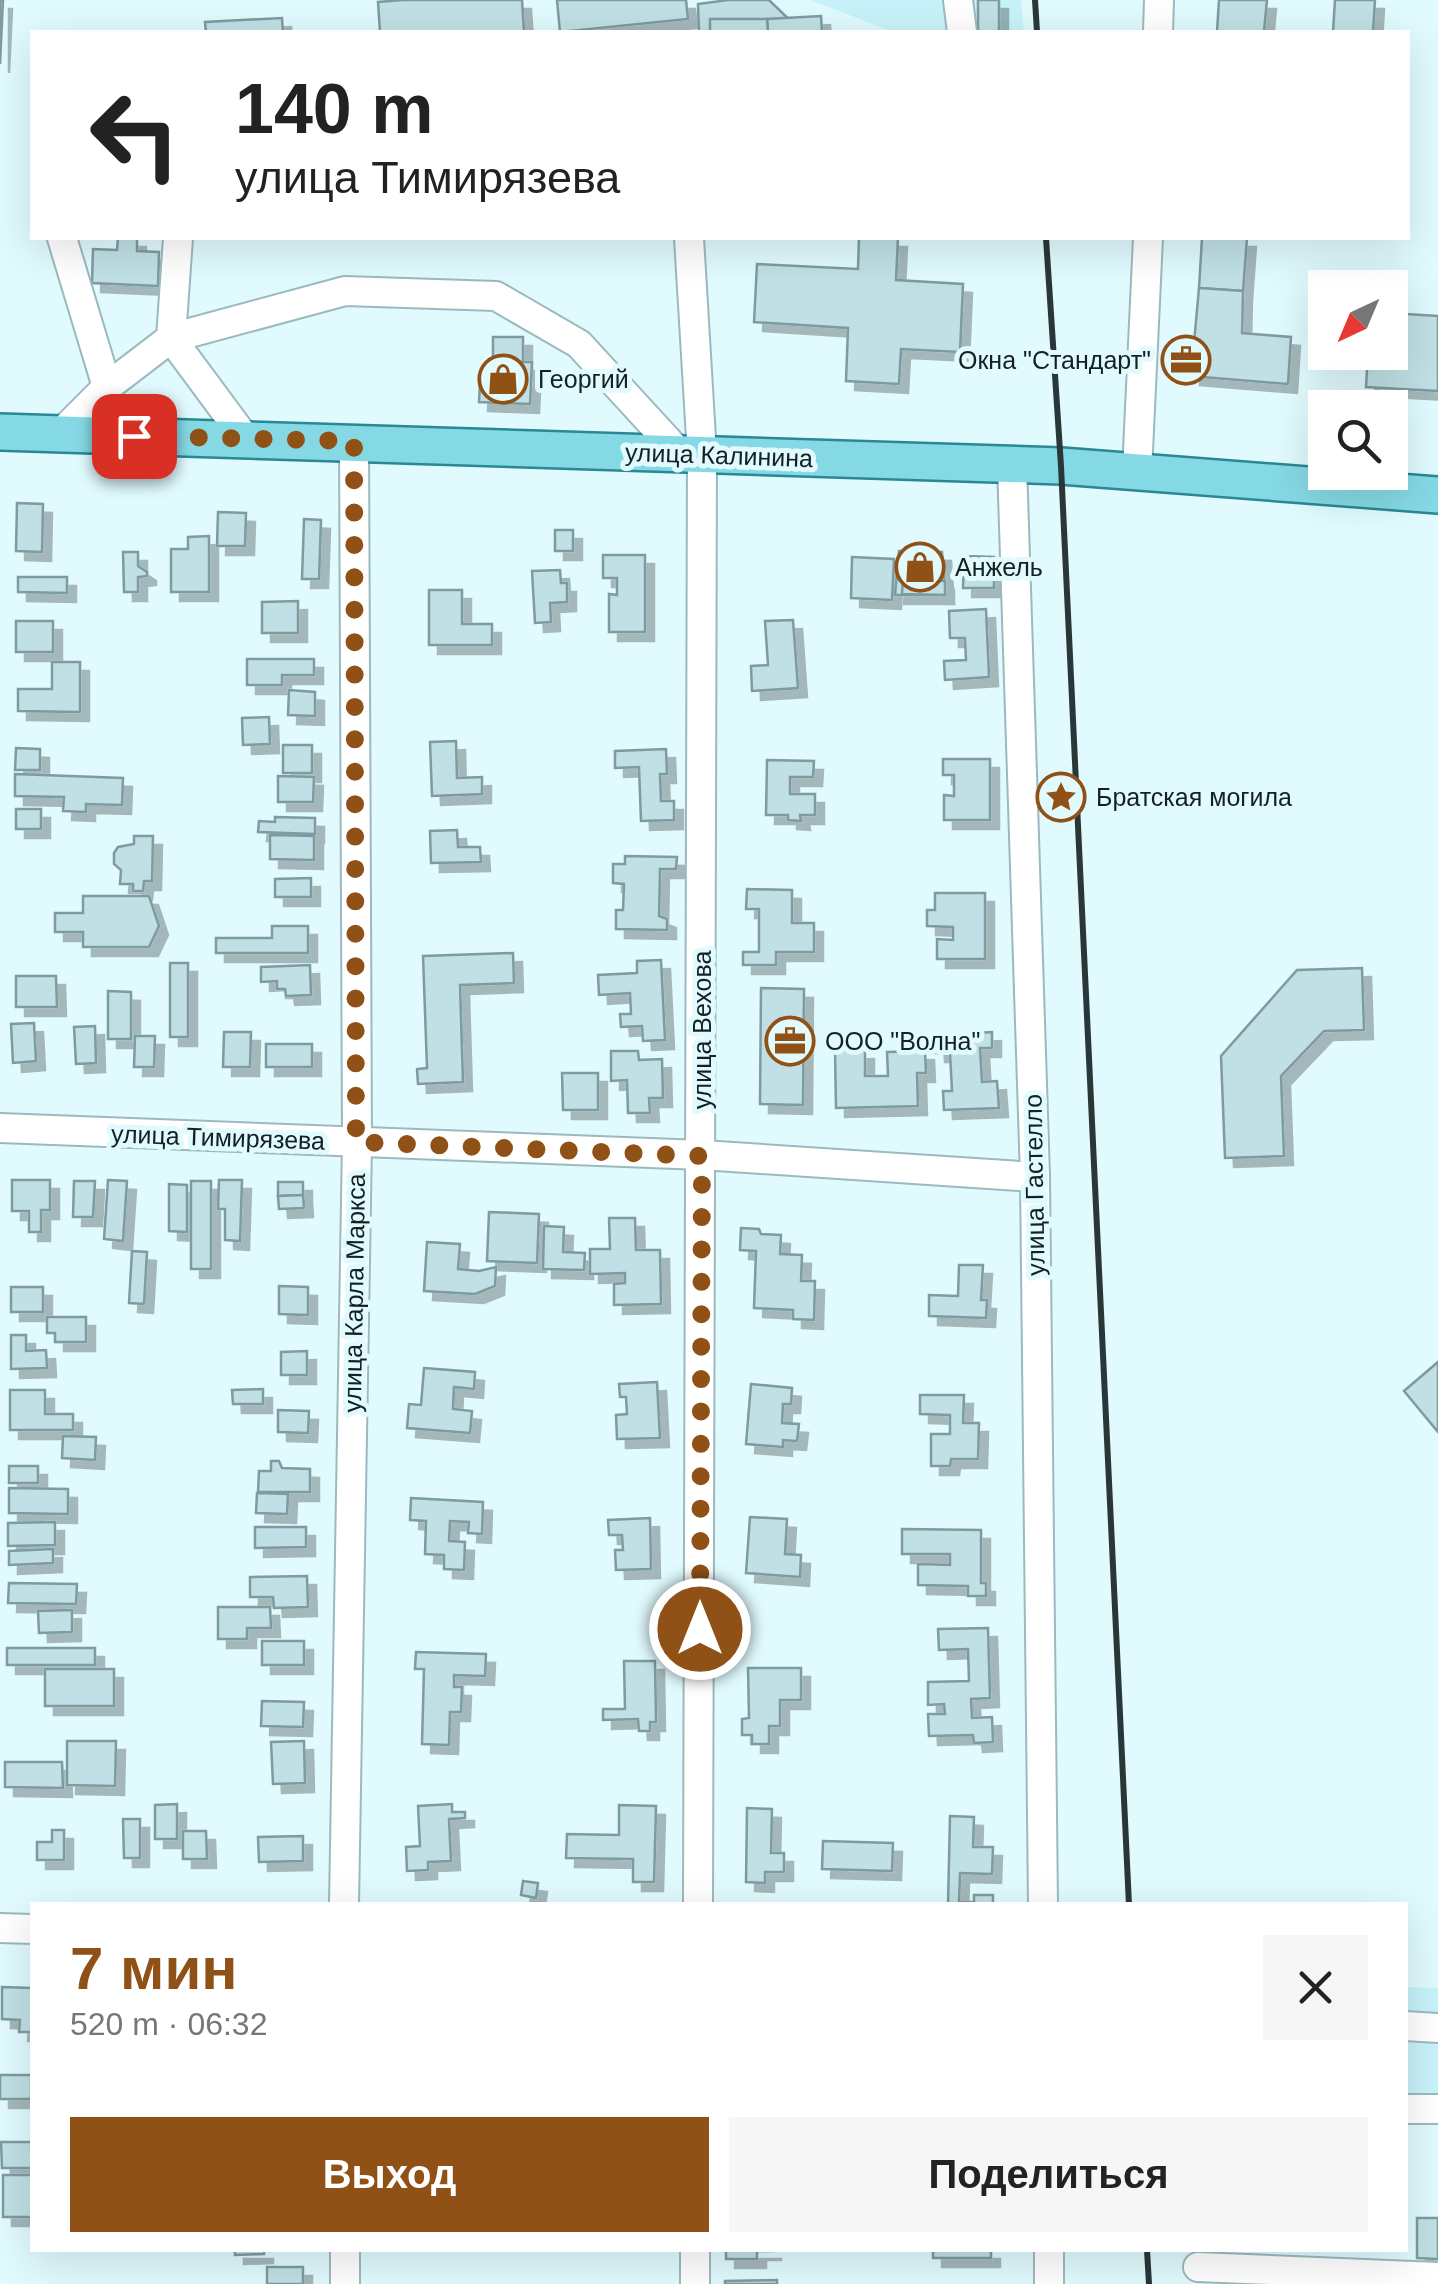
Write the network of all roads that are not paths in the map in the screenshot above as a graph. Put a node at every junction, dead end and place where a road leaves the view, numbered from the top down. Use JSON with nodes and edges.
{"nodes":[{"id":1,"x":958,"y":0,"type":"edge"},
{"id":2,"x":1159,"y":0,"type":"edge"},
{"id":3,"x":962,"y":30,"type":"edge"},
{"id":4,"x":1158,"y":30,"type":"edge"},
{"id":5,"x":63,"y":240,"type":"edge"},
{"id":6,"x":178,"y":240,"type":"edge"},
{"id":7,"x":689,"y":240,"type":"edge"},
{"id":8,"x":1148,"y":240,"type":"edge"},
{"id":9,"x":171,"y":338,"type":"junction"},
{"id":10,"x":107,"y":387,"type":"junction"},
{"id":11,"x":0,"y":432,"type":"edge"},
{"id":12,"x":60,"y":434,"type":"junction"},
{"id":13,"x":245,"y":438,"type":"junction"},
{"id":14,"x":354,"y":441,"type":"junction"},
{"id":15,"x":691,"y":454,"type":"junction"},
{"id":16,"x":1012,"y":464,"type":"junction"},
{"id":17,"x":1137,"y":472,"type":"junction"},
{"id":18,"x":1438,"y":495,"type":"edge"},
{"id":19,"x":0,"y":1128,"type":"edge"},
{"id":20,"x":356,"y":1142,"type":"junction"},
{"id":21,"x":702,"y":1156,"type":"junction"},
{"id":22,"x":1035,"y":1178,"type":"junction"},
{"id":23,"x":344,"y":1902,"type":"edge"},
{"id":24,"x":698,"y":1902,"type":"edge"},
{"id":25,"x":1044,"y":1902,"type":"edge"},
{"id":26,"x":0,"y":1928,"type":"edge"},
{"id":27,"x":30,"y":1929,"type":"edge"},
{"id":28,"x":1408,"y":2026,"type":"edge"},
{"id":29,"x":1438,"y":2028,"type":"edge"},
{"id":30,"x":1408,"y":2109,"type":"edge"},
{"id":31,"x":1438,"y":2109,"type":"edge"},
{"id":32,"x":345,"y":2252,"type":"edge"},
{"id":33,"x":695,"y":2252,"type":"edge"},
{"id":34,"x":1049,"y":2252,"type":"edge"},
{"id":35,"x":1198,"y":2267,"type":"dead end"},
{"id":36,"x":1438,"y":2278,"type":"edge"},
{"id":37,"x":345,"y":2284,"type":"edge"},
{"id":38,"x":695,"y":2284,"type":"edge"},
{"id":39,"x":1050,"y":2284,"type":"edge"}],
"edges":[{"from":1,"to":3,"type":"street"},
{"from":2,"to":4,"type":"street"},
{"from":5,"to":10,"type":"street"},
{"from":6,"to":9,"type":"street"},
{"from":7,"to":15,"type":"street","name":"улица Вехова"},
{"from":8,"to":17,"type":"street"},
{"from":9,"to":10,"type":"street"},
{"from":9,"to":13,"type":"street"},
{"from":9,"to":15,"type":"street"},
{"from":10,"to":12,"type":"street"},
{"from":11,"to":12,"type":"main road","name":"улица Калинина"},
{"from":12,"to":13,"type":"main road","name":"улица Калинина"},
{"from":13,"to":14,"type":"main road","name":"улица Калинина"},
{"from":14,"to":15,"type":"main road","name":"улица Калинина"},
{"from":14,"to":20,"type":"street","name":"улица Карла Маркса"},
{"from":15,"to":16,"type":"main road","name":"улица Калинина"},
{"from":15,"to":21,"type":"street","name":"улица Вехова"},
{"from":16,"to":17,"type":"main road","name":"улица Калинина"},
{"from":16,"to":22,"type":"street","name":"улица Гастелло"},
{"from":17,"to":18,"type":"main road","name":"улица Калинина"},
{"from":19,"to":20,"type":"street","name":"улица Тимирязева"},
{"from":20,"to":21,"type":"street","name":"улица Тимирязева"},
{"from":20,"to":23,"type":"street","name":"улица Карла Маркса"},
{"from":21,"to":22,"type":"street","name":"улица Тимирязева"},
{"from":21,"to":24,"type":"street","name":"улица Вехова"},
{"from":22,"to":25,"type":"street","name":"улица Гастелло"},
{"from":26,"to":27,"type":"street"},
{"from":28,"to":29,"type":"street"},
{"from":30,"to":31,"type":"street"},
{"from":32,"to":37,"type":"street"},
{"from":33,"to":38,"type":"street"},
{"from":34,"to":39,"type":"street"},
{"from":35,"to":36,"type":"street"}]}
